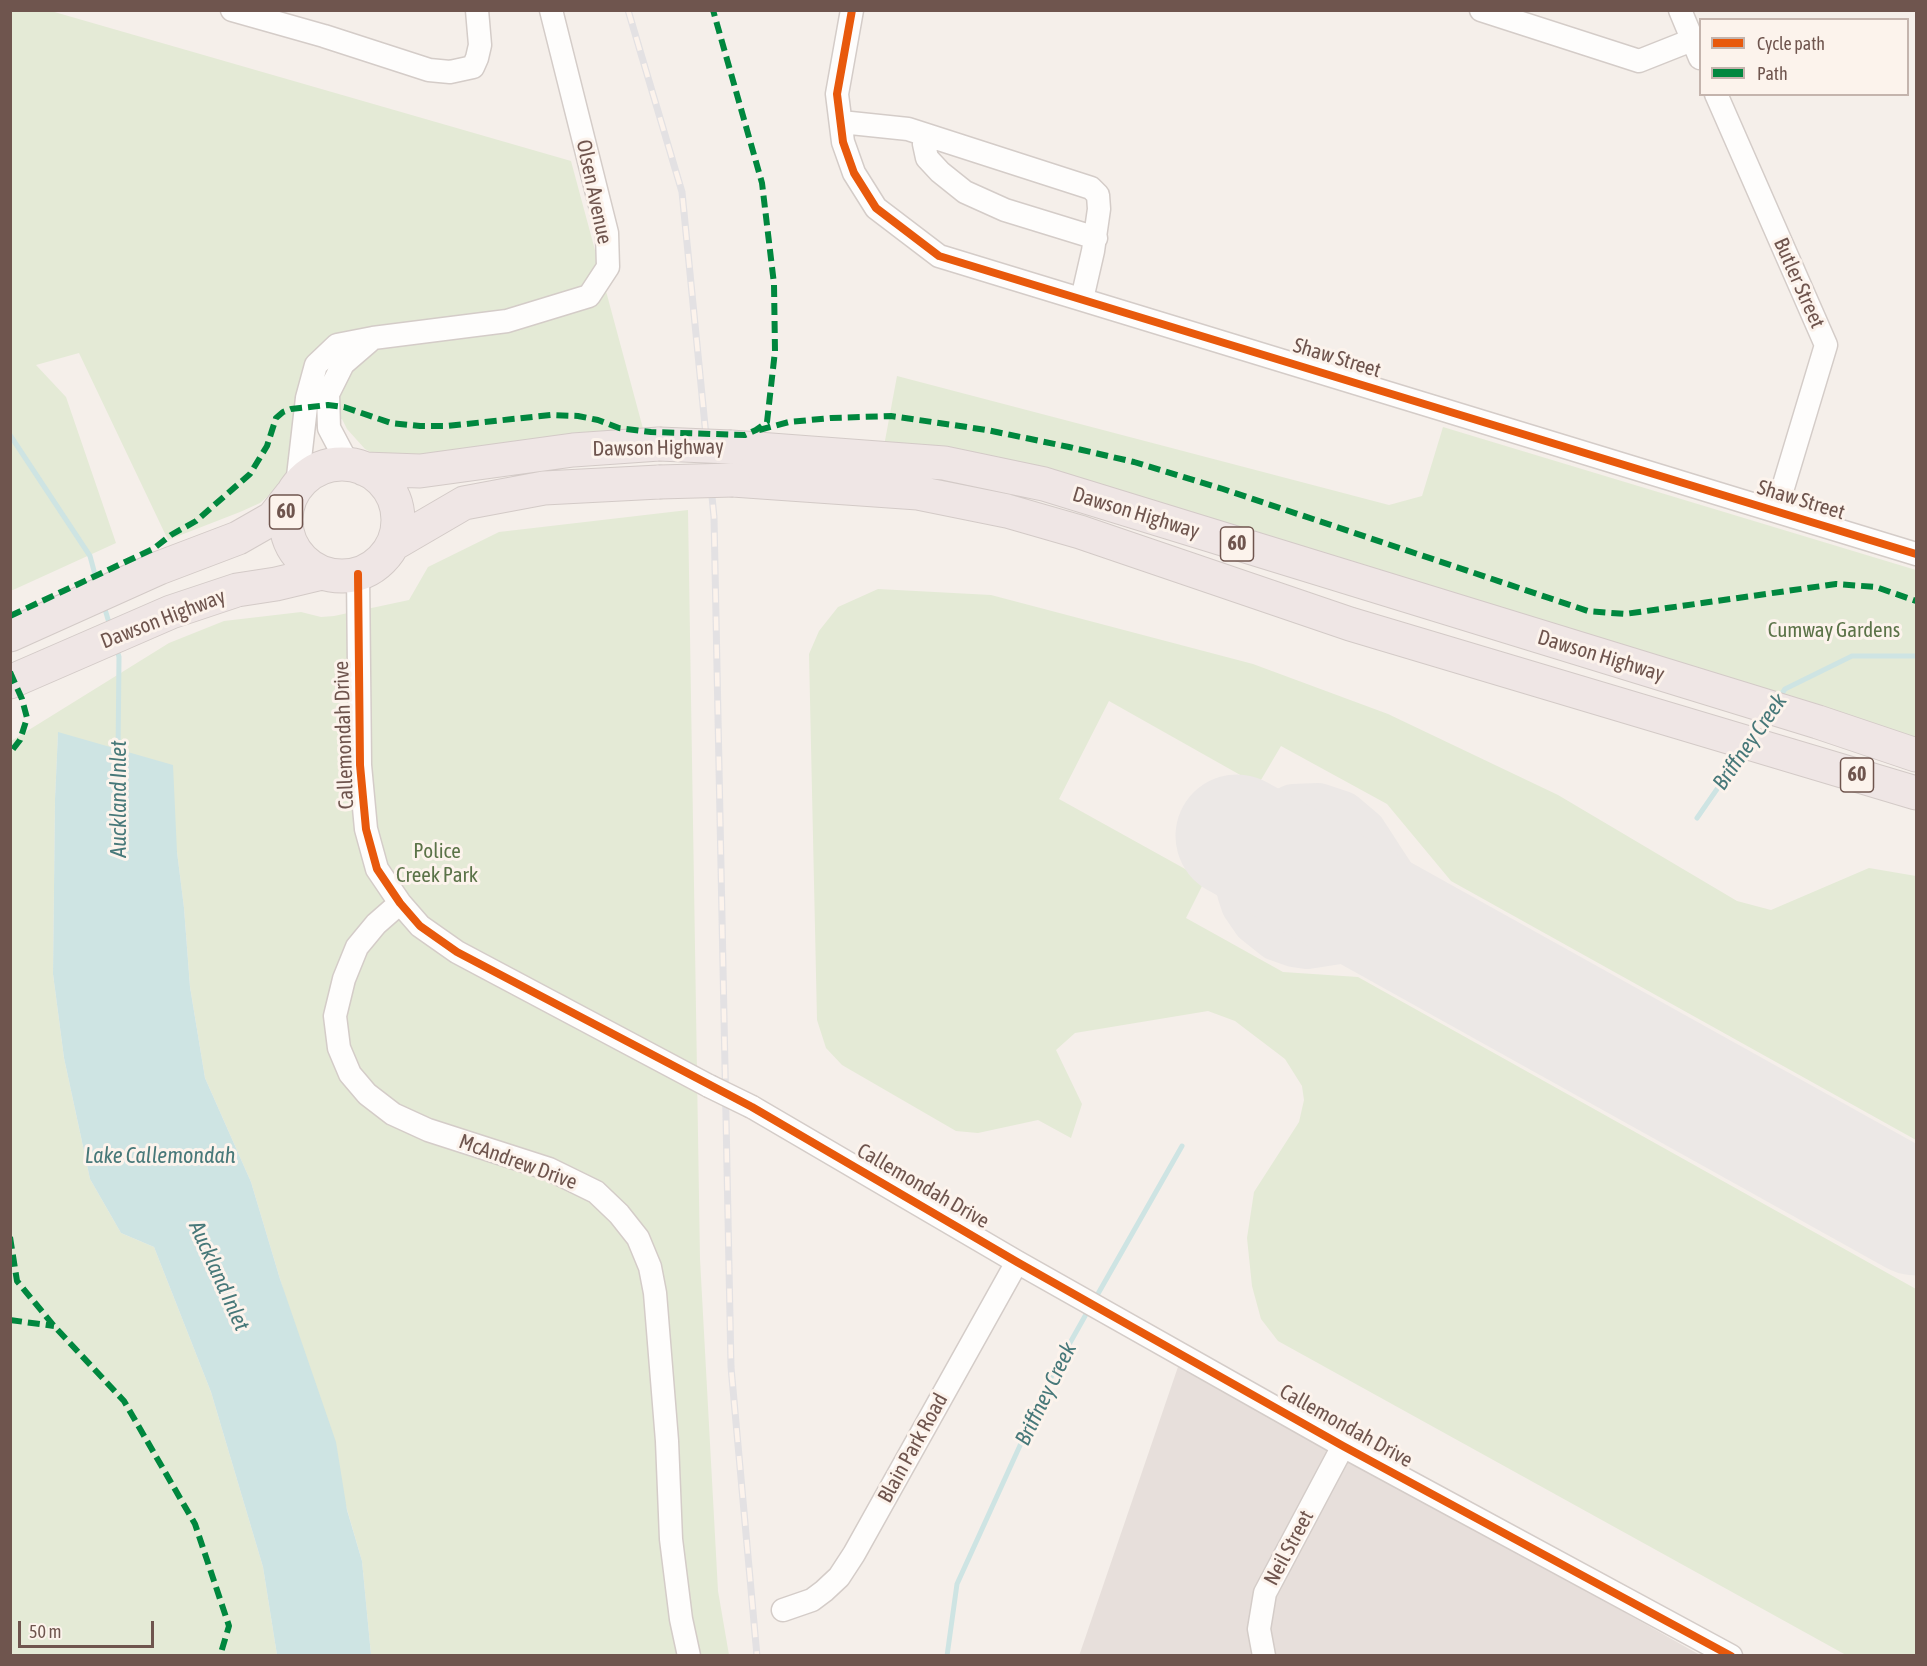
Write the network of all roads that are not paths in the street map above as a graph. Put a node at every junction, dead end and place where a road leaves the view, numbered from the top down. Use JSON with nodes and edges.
{"nodes":[{"id":1,"x":232,"y":10,"type":"edge"},
{"id":2,"x":477,"y":10,"type":"edge"},
{"id":3,"x":551,"y":10,"type":"edge"},
{"id":4,"x":852,"y":10,"type":"edge"},
{"id":5,"x":1481,"y":10,"type":"edge"},
{"id":6,"x":1680,"y":10,"type":"edge"},
{"id":7,"x":1696,"y":49,"type":"edge"},
{"id":8,"x":1717,"y":96,"type":"edge"},
{"id":9,"x":841,"y":122,"type":"junction"},
{"id":10,"x":926,"y":135,"type":"junction"},
{"id":11,"x":1096,"y":238,"type":"junction"},
{"id":12,"x":1082,"y":299,"type":"junction"},
{"id":13,"x":374,"y":338,"type":"junction"},
{"id":14,"x":356,"y":466,"type":"junction"},
{"id":15,"x":294,"y":490,"type":"junction"},
{"id":16,"x":1776,"y":511,"type":"junction"},
{"id":17,"x":392,"y":545,"type":"junction"},
{"id":18,"x":1917,"y":554,"type":"edge"},
{"id":19,"x":322,"y":573,"type":"junction"},
{"id":20,"x":358,"y":574,"type":"junction"},
{"id":21,"x":10,"y":635,"type":"edge"},
{"id":22,"x":10,"y":682,"type":"edge"},
{"id":23,"x":1917,"y":755,"type":"edge"},
{"id":24,"x":1917,"y":793,"type":"edge"},
{"id":25,"x":400,"y":903,"type":"junction"},
{"id":26,"x":1017,"y":1262,"type":"junction"},
{"id":27,"x":1343,"y":1446,"type":"junction"},
{"id":28,"x":783,"y":1610,"type":"dead end"},
{"id":29,"x":689,"y":1656,"type":"edge"},
{"id":30,"x":1264,"y":1656,"type":"edge"},
{"id":31,"x":1731,"y":1656,"type":"edge"}],
"edges":[{"from":1,"to":2,"type":"street"},
{"from":3,"to":13,"type":"street","name":"Olsen Avenue"},
{"from":4,"to":9,"type":"street","name":"Shaw Street"},
{"from":5,"to":7,"type":"street"},
{"from":6,"to":7,"type":"street"},
{"from":8,"to":16,"type":"street","name":"Butler Street"},
{"from":9,"to":10,"type":"street"},
{"from":9,"to":12,"type":"street","name":"Shaw Street"},
{"from":10,"to":11,"type":"street"},
{"from":10,"to":11,"type":"street"},
{"from":11,"to":12,"type":"street"},
{"from":12,"to":16,"type":"street","name":"Shaw Street"},
{"from":13,"to":14,"type":"street"},
{"from":13,"to":15,"type":"street","name":"Olsen Avenue"},
{"from":14,"to":15,"type":"highway","number":"60"},
{"from":14,"to":17,"type":"highway"},
{"from":14,"to":23,"type":"highway","name":"Dawson Highway","number":"60","bridge":true},
{"from":15,"to":19,"type":"highway","number":"60"},
{"from":15,"to":21,"type":"highway","number":"60"},
{"from":16,"to":18,"type":"street","name":"Shaw Street"},
{"from":17,"to":20,"type":"highway","number":"60"},
{"from":17,"to":24,"type":"highway","name":"Dawson Highway","number":"60","bridge":true},
{"from":19,"to":20,"type":"highway"},
{"from":19,"to":22,"type":"highway","name":"Dawson Highway"},
{"from":20,"to":25,"type":"street","name":"Callemondah Drive"},
{"from":25,"to":26,"type":"street","name":"Callemondah Drive","bridge":true},
{"from":25,"to":29,"type":"street","name":"McAndrew Drive"},
{"from":26,"to":27,"type":"street","name":"Callemondah Drive"},
{"from":26,"to":28,"type":"street","name":"Blain Park Road"},
{"from":27,"to":30,"type":"street","name":"Neil Street"},
{"from":27,"to":31,"type":"street","name":"Callemondah Drive"}]}
